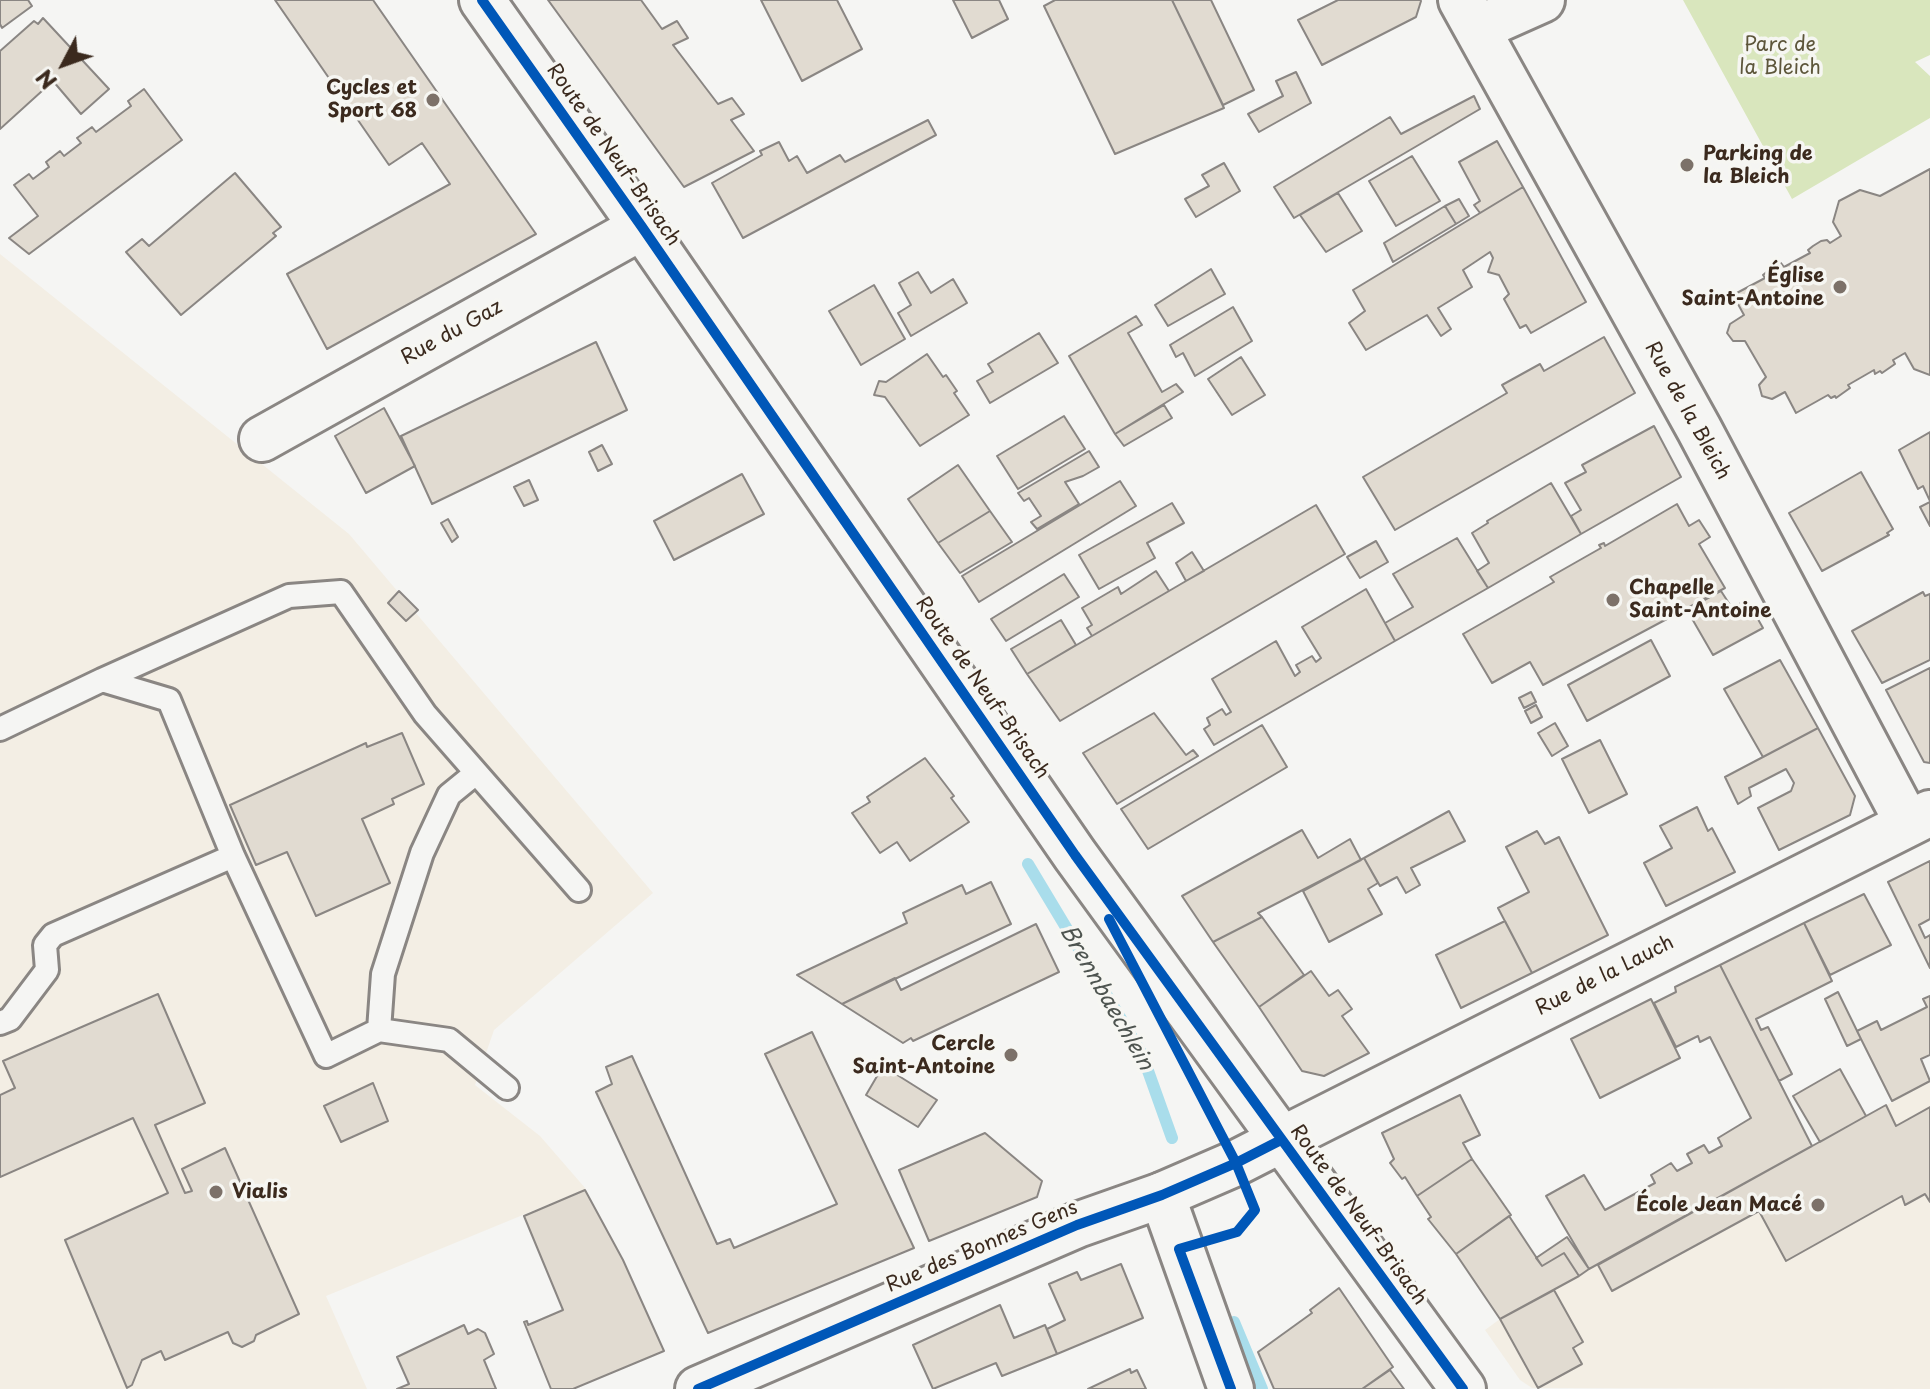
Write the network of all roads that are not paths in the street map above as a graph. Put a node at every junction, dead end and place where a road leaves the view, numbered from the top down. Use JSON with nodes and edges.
{"nodes":[{"id":1,"x":482,"y":0,"type":"edge"},
{"id":2,"x":1542,"y":0,"type":"edge"},
{"id":3,"x":1469,"y":15,"type":"edge"},
{"id":4,"x":642,"y":227,"type":"junction"},
{"id":5,"x":262,"y":439,"type":"dead end"},
{"id":6,"x":102,"y":680,"type":"junction"},
{"id":7,"x":0,"y":729,"type":"edge"},
{"id":8,"x":476,"y":773,"type":"junction"},
{"id":9,"x":1919,"y":818,"type":"edge"},
{"id":10,"x":233,"y":856,"type":"junction"},
{"id":11,"x":579,"y":890,"type":"dead end"},
{"id":12,"x":0,"y":1023,"type":"edge"},
{"id":13,"x":379,"y":1030,"type":"junction"},
{"id":14,"x":507,"y":1088,"type":"dead end"},
{"id":15,"x":1281,"y":1140,"type":"junction"},
{"id":16,"x":1162,"y":1195,"type":"junction"},
{"id":17,"x":698,"y":1389,"type":"edge"},
{"id":18,"x":1231,"y":1389,"type":"edge"},
{"id":19,"x":1463,"y":1389,"type":"edge"}],
"edges":[{"from":1,"to":4,"type":"street","name":"Route de Neuf-Brisach"},
{"from":2,"to":3,"type":"street"},
{"from":3,"to":9,"type":"street","name":"Rue de la Bleich"},
{"from":4,"to":5,"type":"street","name":"Rue du Gaz"},
{"from":4,"to":15,"type":"street","name":"Route de Neuf-Brisach"},
{"from":6,"to":7,"type":"lane"},
{"from":6,"to":8,"type":"lane"},
{"from":6,"to":10,"type":"lane"},
{"from":8,"to":11,"type":"lane"},
{"from":8,"to":13,"type":"lane"},
{"from":9,"to":15,"type":"street","name":"Rue de la Lauch"},
{"from":10,"to":12,"type":"lane"},
{"from":10,"to":13,"type":"lane"},
{"from":13,"to":14,"type":"lane"},
{"from":15,"to":16,"type":"street","name":"Rue des Bonnes Gens"},
{"from":15,"to":19,"type":"street","name":"Route de Neuf-Brisach"},
{"from":16,"to":17,"type":"street","name":"Rue des Bonnes Gens"},
{"from":16,"to":18,"type":"street"}]}
